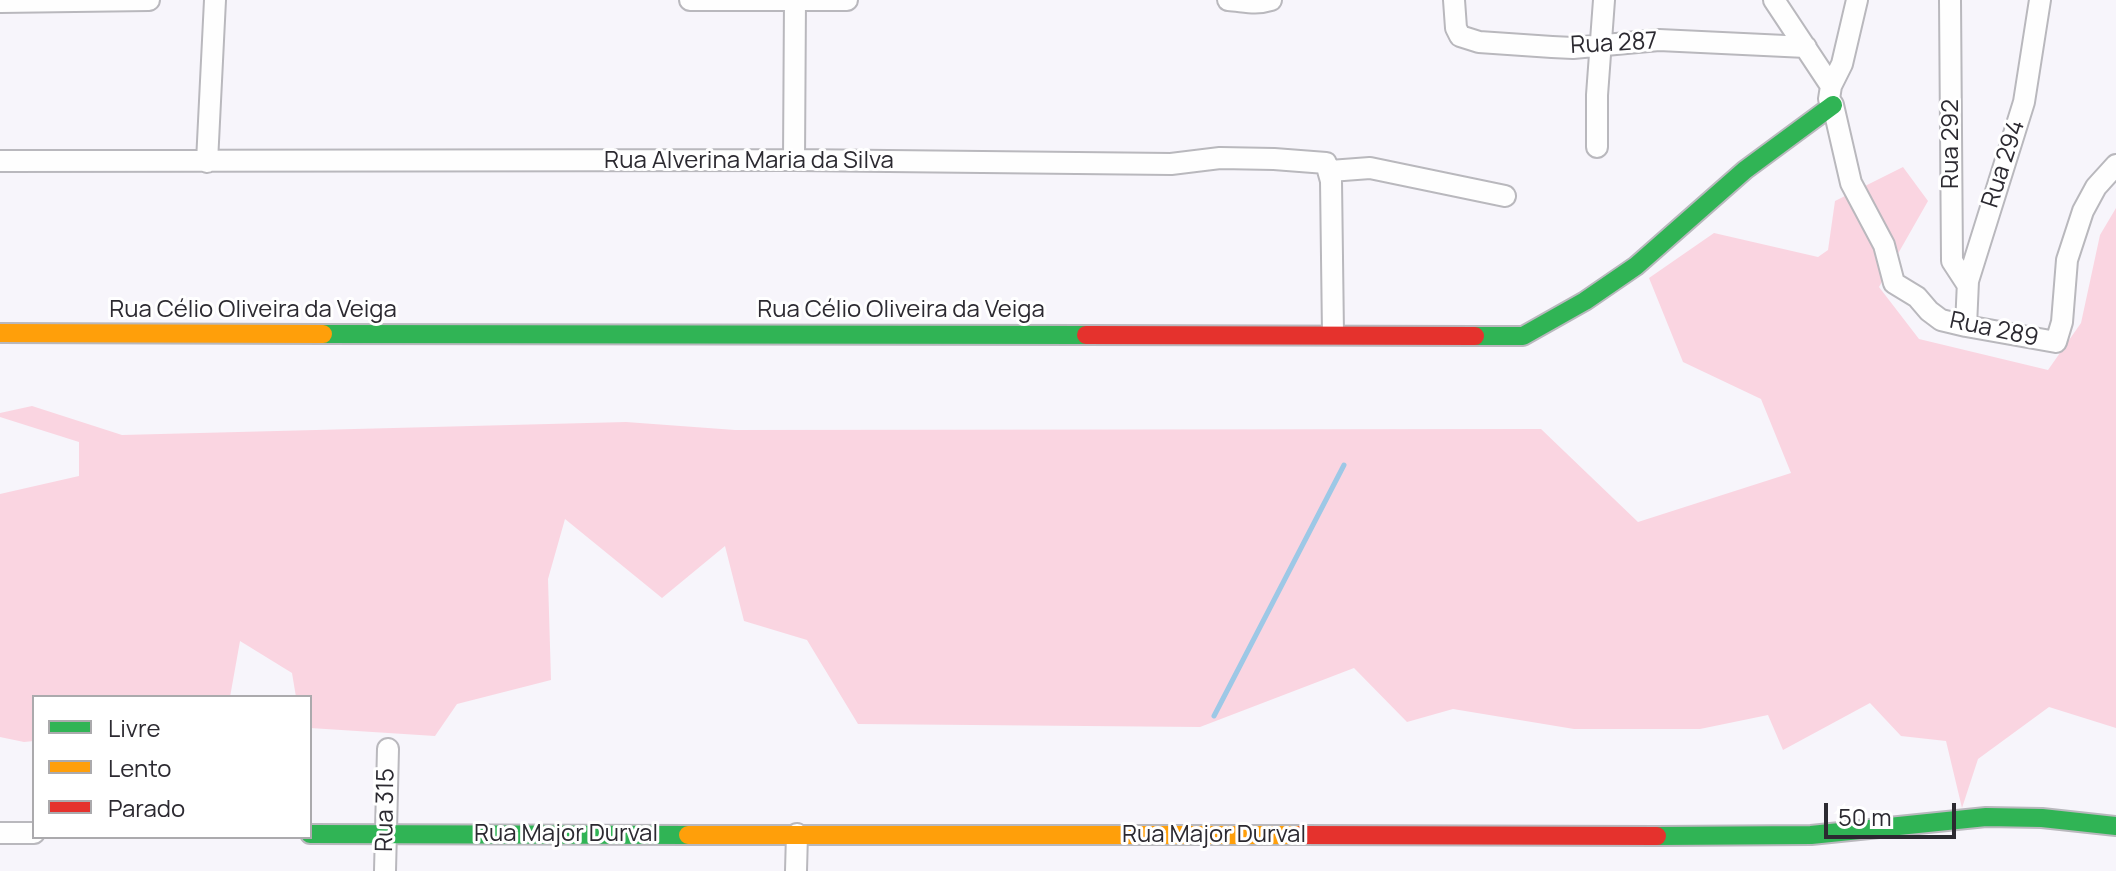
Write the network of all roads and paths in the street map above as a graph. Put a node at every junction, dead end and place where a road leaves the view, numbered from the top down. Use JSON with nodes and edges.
{"nodes":[{"id":1,"x":149,"y":0,"type":"edge"},
{"id":2,"x":215,"y":0,"type":"edge"},
{"id":3,"x":690,"y":0,"type":"edge"},
{"id":4,"x":795,"y":0,"type":"edge"},
{"id":5,"x":847,"y":0,"type":"edge"},
{"id":6,"x":1228,"y":0,"type":"edge"},
{"id":7,"x":1271,"y":0,"type":"edge"},
{"id":8,"x":1454,"y":0,"type":"edge"},
{"id":9,"x":1604,"y":0,"type":"edge"},
{"id":10,"x":1774,"y":0,"type":"edge"},
{"id":11,"x":1857,"y":0,"type":"edge"},
{"id":12,"x":1950,"y":0,"type":"edge"},
{"id":13,"x":2040,"y":0,"type":"edge"},
{"id":14,"x":0,"y":2,"type":"edge"},
{"id":15,"x":1600,"y":46,"type":"junction"},
{"id":16,"x":1806,"y":47,"type":"junction"},
{"id":17,"x":1832,"y":96,"type":"junction"},
{"id":18,"x":1597,"y":147,"type":"dead end"},
{"id":19,"x":794,"y":160,"type":"junction"},
{"id":20,"x":0,"y":161,"type":"edge"},
{"id":21,"x":207,"y":162,"type":"junction"},
{"id":22,"x":2116,"y":165,"type":"edge"},
{"id":23,"x":1330,"y":171,"type":"junction"},
{"id":24,"x":1505,"y":196,"type":"dead end"},
{"id":25,"x":1967,"y":284,"type":"junction"},
{"id":26,"x":1966,"y":326,"type":"junction"},
{"id":27,"x":0,"y":333,"type":"edge"},
{"id":28,"x":1333,"y":334,"type":"junction"},
{"id":29,"x":388,"y":749,"type":"dead end"},
{"id":30,"x":2116,"y":826,"type":"edge"},
{"id":31,"x":0,"y":833,"type":"edge"},
{"id":32,"x":32,"y":833,"type":"edge"},
{"id":33,"x":312,"y":834,"type":"edge"},
{"id":34,"x":386,"y":834,"type":"junction"},
{"id":35,"x":797,"y":834,"type":"junction"},
{"id":36,"x":385,"y":871,"type":"edge"},
{"id":37,"x":796,"y":871,"type":"edge"}],
"edges":[{"from":1,"to":14,"type":"street"},
{"from":2,"to":21,"type":"street"},
{"from":3,"to":4,"type":"street"},
{"from":4,"to":5,"type":"street"},
{"from":4,"to":19,"type":"street"},
{"from":6,"to":7,"type":"street"},
{"from":8,"to":15,"type":"street","name":"Rua 287"},
{"from":9,"to":15,"type":"street"},
{"from":10,"to":16,"type":"street"},
{"from":11,"to":17,"type":"street"},
{"from":12,"to":25,"type":"street","name":"Rua 292"},
{"from":13,"to":25,"type":"street","name":"Rua 294"},
{"from":15,"to":16,"type":"street","name":"Rua 287"},
{"from":15,"to":18,"type":"street"},
{"from":16,"to":17,"type":"street"},
{"from":17,"to":26,"type":"street","name":"Rua 289"},
{"from":17,"to":28,"type":"street","name":"Rua Célio Oliveira da Veiga"},
{"from":19,"to":21,"type":"street","name":"Rua Alverina Maria da Silva"},
{"from":19,"to":23,"type":"street","name":"Rua Alverina Maria da Silva"},
{"from":20,"to":21,"type":"street","name":"Rua Alverina Maria da Silva"},
{"from":22,"to":26,"type":"street","name":"Rua 289"},
{"from":23,"to":24,"type":"street"},
{"from":23,"to":28,"type":"street"},
{"from":25,"to":26,"type":"street","name":"Rua 294"},
{"from":27,"to":28,"type":"street","name":"Rua Célio Oliveira da Veiga"},
{"from":29,"to":34,"type":"street","name":"Rua 315"},
{"from":30,"to":35,"type":"street","name":"Rua Major Durval"},
{"from":31,"to":32,"type":"street"},
{"from":33,"to":34,"type":"street","name":"Rua Major Durval"},
{"from":34,"to":35,"type":"street","name":"Rua Major Durval"},
{"from":34,"to":36,"type":"street","name":"Rua 315"},
{"from":35,"to":37,"type":"street"}]}
